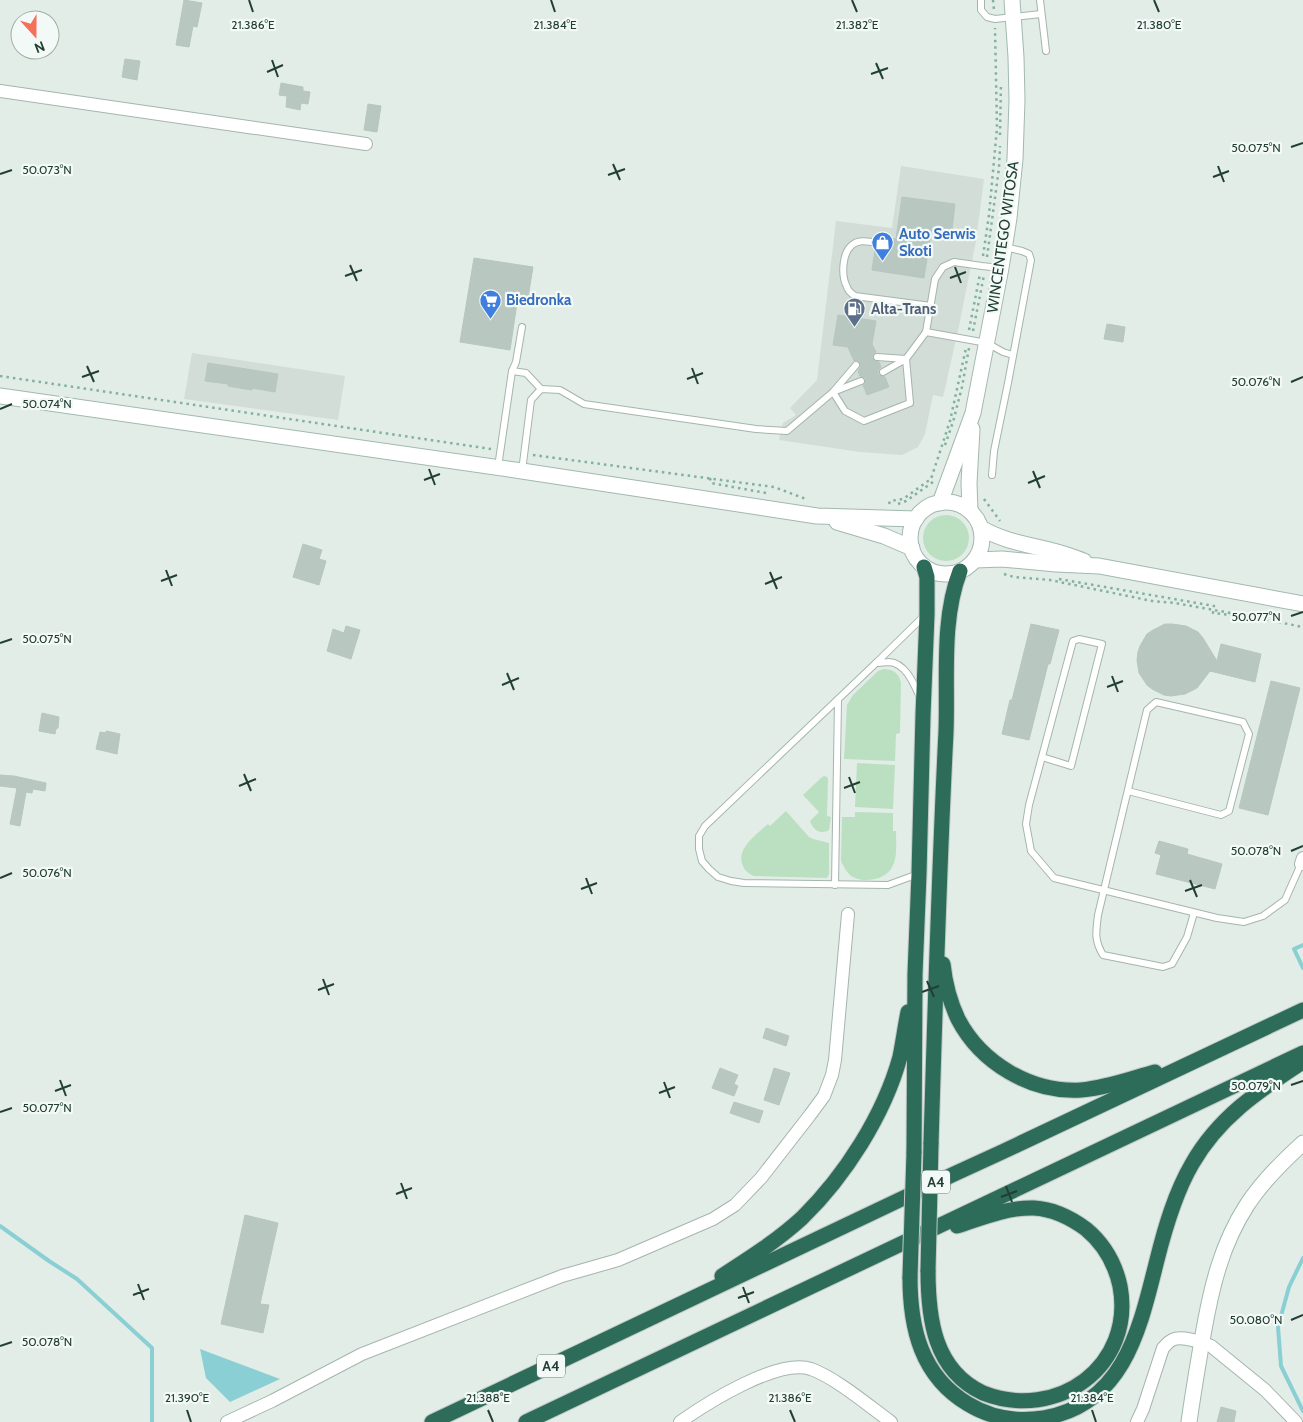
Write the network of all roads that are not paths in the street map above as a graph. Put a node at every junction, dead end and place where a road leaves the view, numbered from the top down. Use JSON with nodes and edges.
{"nodes":[{"id":1,"x":981,"y":0,"type":"edge"},
{"id":2,"x":1012,"y":0,"type":"edge"},
{"id":3,"x":1040,"y":0,"type":"edge"},
{"id":4,"x":1041,"y":14,"type":"junction"},
{"id":5,"x":1013,"y":16,"type":"junction"},
{"id":6,"x":1046,"y":52,"type":"dead end"},
{"id":7,"x":0,"y":91,"type":"edge"},
{"id":8,"x":366,"y":144,"type":"dead end"},
{"id":9,"x":872,"y":242,"type":"dead end"},
{"id":10,"x":1004,"y":247,"type":"junction"},
{"id":11,"x":1001,"y":268,"type":"junction"},
{"id":12,"x":931,"y":306,"type":"junction"},
{"id":13,"x":522,"y":326,"type":"dead end"},
{"id":14,"x":926,"y":332,"type":"junction"},
{"id":15,"x":987,"y":343,"type":"junction"},
{"id":16,"x":1013,"y":355,"type":"junction"},
{"id":17,"x":877,"y":357,"type":"dead end"},
{"id":18,"x":906,"y":358,"type":"junction"},
{"id":19,"x":856,"y":366,"type":"dead end"},
{"id":20,"x":512,"y":371,"type":"junction"},
{"id":21,"x":883,"y":372,"type":"dead end"},
{"id":22,"x":861,"y":381,"type":"dead end"},
{"id":23,"x":541,"y":389,"type":"junction"},
{"id":24,"x":833,"y":392,"type":"junction"},
{"id":25,"x":0,"y":396,"type":"edge"},
{"id":26,"x":973,"y":413,"type":"junction"},
{"id":27,"x":498,"y":467,"type":"junction"},
{"id":28,"x":522,"y":471,"type":"junction"},
{"id":29,"x":992,"y":475,"type":"dead end"},
{"id":30,"x":940,"y":503,"type":"junction"},
{"id":31,"x":970,"y":511,"type":"junction"},
{"id":32,"x":817,"y":516,"type":"junction"},
{"id":33,"x":916,"y":519,"type":"junction"},
{"id":34,"x":981,"y":528,"type":"junction"},
{"id":35,"x":912,"y":548,"type":"junction"},
{"id":36,"x":975,"y":560,"type":"junction"},
{"id":37,"x":1099,"y":566,"type":"junction"},
{"id":38,"x":924,"y":567,"type":"junction"},
{"id":39,"x":960,"y":571,"type":"junction"},
{"id":40,"x":1303,"y":604,"type":"edge"},
{"id":41,"x":927,"y":614,"type":"junction"},
{"id":42,"x":876,"y":663,"type":"junction"},
{"id":43,"x":838,"y":701,"type":"junction"},
{"id":44,"x":923,"y":704,"type":"junction"},
{"id":45,"x":1042,"y":757,"type":"junction"},
{"id":46,"x":1128,"y":791,"type":"junction"},
{"id":47,"x":1302,"y":861,"type":"edge"},
{"id":48,"x":919,"y":874,"type":"junction"},
{"id":49,"x":835,"y":885,"type":"junction"},
{"id":50,"x":1105,"y":891,"type":"junction"},
{"id":51,"x":1194,"y":913,"type":"junction"},
{"id":52,"x":848,"y":914,"type":"dead end"},
{"id":53,"x":938,"y":920,"type":"junction"},
{"id":54,"x":915,"y":974,"type":"junction"},
{"id":55,"x":1303,"y":1010,"type":"edge"},
{"id":56,"x":1303,"y":1054,"type":"edge"},
{"id":57,"x":1204,"y":1057,"type":"junction"},
{"id":58,"x":1303,"y":1062,"type":"edge"},
{"id":59,"x":1303,"y":1143,"type":"edge"},
{"id":60,"x":898,"y":1245,"type":"junction"},
{"id":61,"x":669,"y":1310,"type":"junction"},
{"id":62,"x":1202,"y":1342,"type":"junction"},
{"id":63,"x":227,"y":1422,"type":"edge"},
{"id":64,"x":432,"y":1422,"type":"edge"},
{"id":65,"x":526,"y":1422,"type":"edge"},
{"id":66,"x":680,"y":1422,"type":"edge"},
{"id":67,"x":891,"y":1422,"type":"edge"},
{"id":68,"x":1137,"y":1422,"type":"edge"},
{"id":69,"x":1189,"y":1422,"type":"edge"},
{"id":70,"x":1296,"y":1422,"type":"edge"}],
"edges":[{"from":1,"to":5,"type":"lane"},
{"from":2,"to":5,"type":"street","name":"WINCENTEGO WITOSA"},
{"from":3,"to":4,"type":"lane"},
{"from":4,"to":5,"type":"lane"},
{"from":4,"to":6,"type":"lane"},
{"from":5,"to":10,"type":"street","name":"WINCENTEGO WITOSA"},
{"from":7,"to":8,"type":"street"},
{"from":9,"to":12,"type":"lane"},
{"from":10,"to":11,"type":"street","name":"WINCENTEGO WITOSA"},
{"from":10,"to":16,"type":"lane"},
{"from":11,"to":12,"type":"lane"},
{"from":11,"to":15,"type":"street","name":"WINCENTEGO WITOSA"},
{"from":12,"to":14,"type":"lane"},
{"from":13,"to":20,"type":"lane"},
{"from":14,"to":15,"type":"lane"},
{"from":14,"to":18,"type":"lane"},
{"from":15,"to":16,"type":"lane"},
{"from":15,"to":26,"type":"street","name":"WINCENTEGO WITOSA"},
{"from":16,"to":29,"type":"lane"},
{"from":17,"to":18,"type":"lane"},
{"from":18,"to":21,"type":"lane"},
{"from":18,"to":24,"type":"lane"},
{"from":19,"to":24,"type":"lane"},
{"from":20,"to":23,"type":"lane"},
{"from":20,"to":27,"type":"lane"},
{"from":22,"to":24,"type":"lane"},
{"from":23,"to":24,"type":"lane"},
{"from":23,"to":28,"type":"lane"},
{"from":25,"to":27,"type":"street"},
{"from":26,"to":30,"type":"street","name":"WINCENTEGO WITOSA"},
{"from":26,"to":31,"type":"street","name":"WINCENTEGO WITOSA"},
{"from":27,"to":28,"type":"street"},
{"from":28,"to":32,"type":"street"},
{"from":30,"to":31,"type":"street"},
{"from":30,"to":33,"type":"street"},
{"from":31,"to":34,"type":"street"},
{"from":32,"to":33,"type":"street"},
{"from":32,"to":35,"type":"street"},
{"from":33,"to":35,"type":"street"},
{"from":34,"to":36,"type":"street"},
{"from":34,"to":37,"type":"street"},
{"from":35,"to":38,"type":"street"},
{"from":36,"to":37,"type":"street"},
{"from":36,"to":39,"type":"street"},
{"from":37,"to":40,"type":"street"},
{"from":38,"to":39,"type":"street"},
{"from":38,"to":41,"type":"highway"},
{"from":39,"to":53,"type":"highway"},
{"from":41,"to":42,"type":"lane"},
{"from":41,"to":44,"type":"highway"},
{"from":42,"to":43,"type":"lane"},
{"from":42,"to":44,"type":"lane"},
{"from":43,"to":49,"type":"lane"},
{"from":43,"to":49,"type":"lane"},
{"from":44,"to":48,"type":"highway"},
{"from":45,"to":45,"type":"lane"},
{"from":45,"to":50,"type":"lane"},
{"from":46,"to":46,"type":"lane"},
{"from":46,"to":50,"type":"lane"},
{"from":47,"to":51,"type":"lane"},
{"from":48,"to":49,"type":"lane"},
{"from":48,"to":54,"type":"highway"},
{"from":50,"to":51,"type":"lane"},
{"from":50,"to":51,"type":"lane"},
{"from":52,"to":63,"type":"street"},
{"from":53,"to":57,"type":"highway"},
{"from":53,"to":60,"type":"highway","bridge":true},
{"from":54,"to":58,"type":"highway","bridge":true},
{"from":54,"to":61,"type":"highway"},
{"from":55,"to":57,"type":"highway","number":"A4"},
{"from":56,"to":60,"type":"highway"},
{"from":57,"to":61,"type":"highway","number":"A4"},
{"from":59,"to":62,"type":"street"},
{"from":60,"to":65,"type":"highway"},
{"from":61,"to":64,"type":"highway","number":"A4"},
{"from":62,"to":68,"type":"street"},
{"from":62,"to":69,"type":"street"},
{"from":62,"to":70,"type":"street"},
{"from":66,"to":67,"type":"street"}]}
